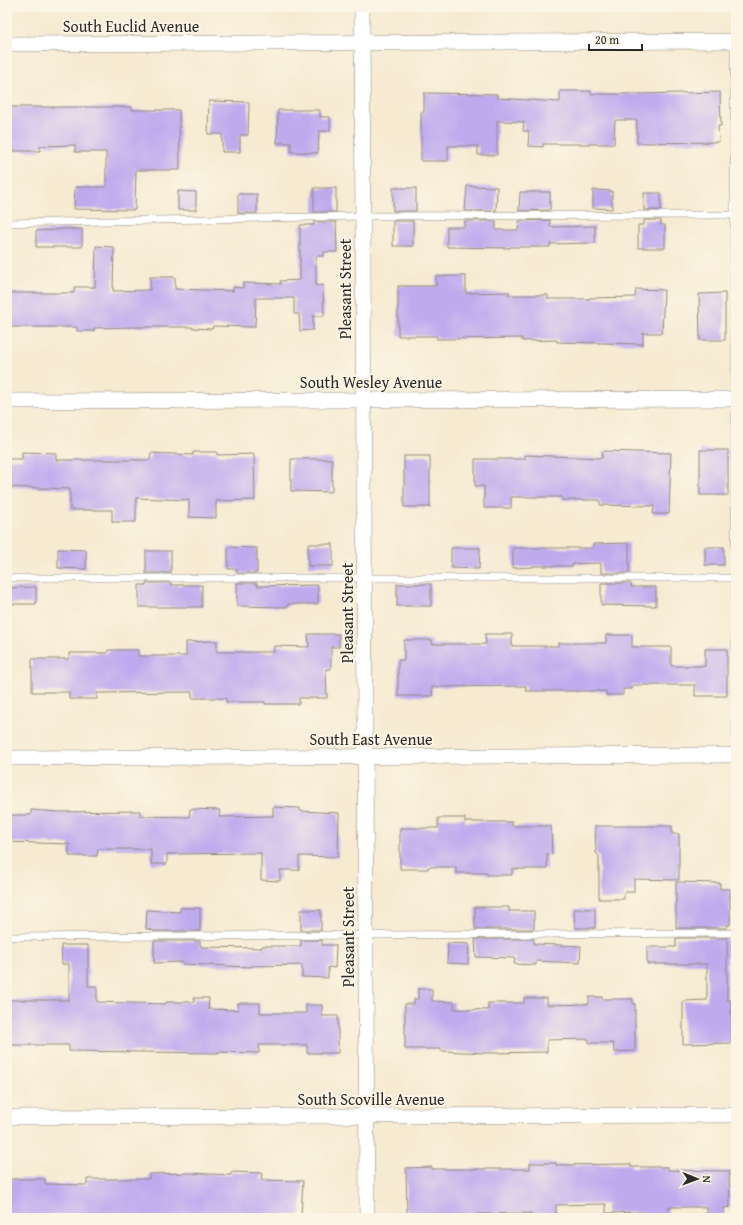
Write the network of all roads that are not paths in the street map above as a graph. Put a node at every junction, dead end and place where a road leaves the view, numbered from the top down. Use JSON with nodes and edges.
{"nodes":[{"id":1,"x":362,"y":7,"type":"edge"},
{"id":2,"x":734,"y":7,"type":"edge"},
{"id":3,"x":735,"y":41,"type":"edge"},
{"id":4,"x":362,"y":42,"type":"junction"},
{"id":5,"x":7,"y":44,"type":"edge"},
{"id":6,"x":734,"y":215,"type":"junction"},
{"id":7,"x":363,"y":216,"type":"junction"},
{"id":8,"x":7,"y":223,"type":"edge"},
{"id":9,"x":735,"y":399,"type":"edge"},
{"id":10,"x":364,"y":400,"type":"junction"},
{"id":11,"x":7,"y":401,"type":"edge"},
{"id":12,"x":7,"y":578,"type":"edge"},
{"id":13,"x":364,"y":578,"type":"junction"},
{"id":14,"x":736,"y":578,"type":"edge"},
{"id":15,"x":736,"y":737,"type":"edge"},
{"id":16,"x":736,"y":755,"type":"edge"},
{"id":17,"x":365,"y":757,"type":"junction"},
{"id":18,"x":7,"y":758,"type":"edge"},
{"id":19,"x":736,"y":933,"type":"edge"},
{"id":20,"x":366,"y":935,"type":"junction"},
{"id":21,"x":7,"y":937,"type":"edge"},
{"id":22,"x":736,"y":1115,"type":"edge"},
{"id":23,"x":7,"y":1117,"type":"edge"},
{"id":24,"x":366,"y":1117,"type":"junction"},
{"id":25,"x":367,"y":1218,"type":"edge"}],
"edges":[{"from":1,"to":4,"type":"street","name":"Pleasant Street"},
{"from":2,"to":3,"type":"lane"},
{"from":3,"to":4,"type":"street","name":"South Euclid Avenue"},
{"from":3,"to":6,"type":"lane"},
{"from":4,"to":5,"type":"street","name":"South Euclid Avenue"},
{"from":4,"to":7,"type":"street","name":"Pleasant Street"},
{"from":6,"to":7,"type":"lane"},
{"from":6,"to":9,"type":"lane"},
{"from":7,"to":8,"type":"lane"},
{"from":7,"to":10,"type":"street","name":"Pleasant Street"},
{"from":9,"to":10,"type":"street","name":"South Wesley Avenue"},
{"from":9,"to":14,"type":"lane"},
{"from":10,"to":11,"type":"street","name":"South Wesley Avenue"},
{"from":10,"to":13,"type":"street","name":"Pleasant Street"},
{"from":12,"to":13,"type":"lane"},
{"from":13,"to":14,"type":"lane"},
{"from":13,"to":17,"type":"street","name":"Pleasant Street"},
{"from":14,"to":15,"type":"lane"},
{"from":16,"to":17,"type":"street","name":"South East Avenue"},
{"from":17,"to":18,"type":"street","name":"South East Avenue"},
{"from":17,"to":20,"type":"street","name":"Pleasant Street"},
{"from":19,"to":20,"type":"lane"},
{"from":20,"to":21,"type":"lane"},
{"from":20,"to":24,"type":"street","name":"Pleasant Street"},
{"from":22,"to":24,"type":"street","name":"South Scoville Avenue"},
{"from":23,"to":24,"type":"street","name":"South Scoville Avenue"},
{"from":24,"to":25,"type":"street","name":"Pleasant Street"}]}
